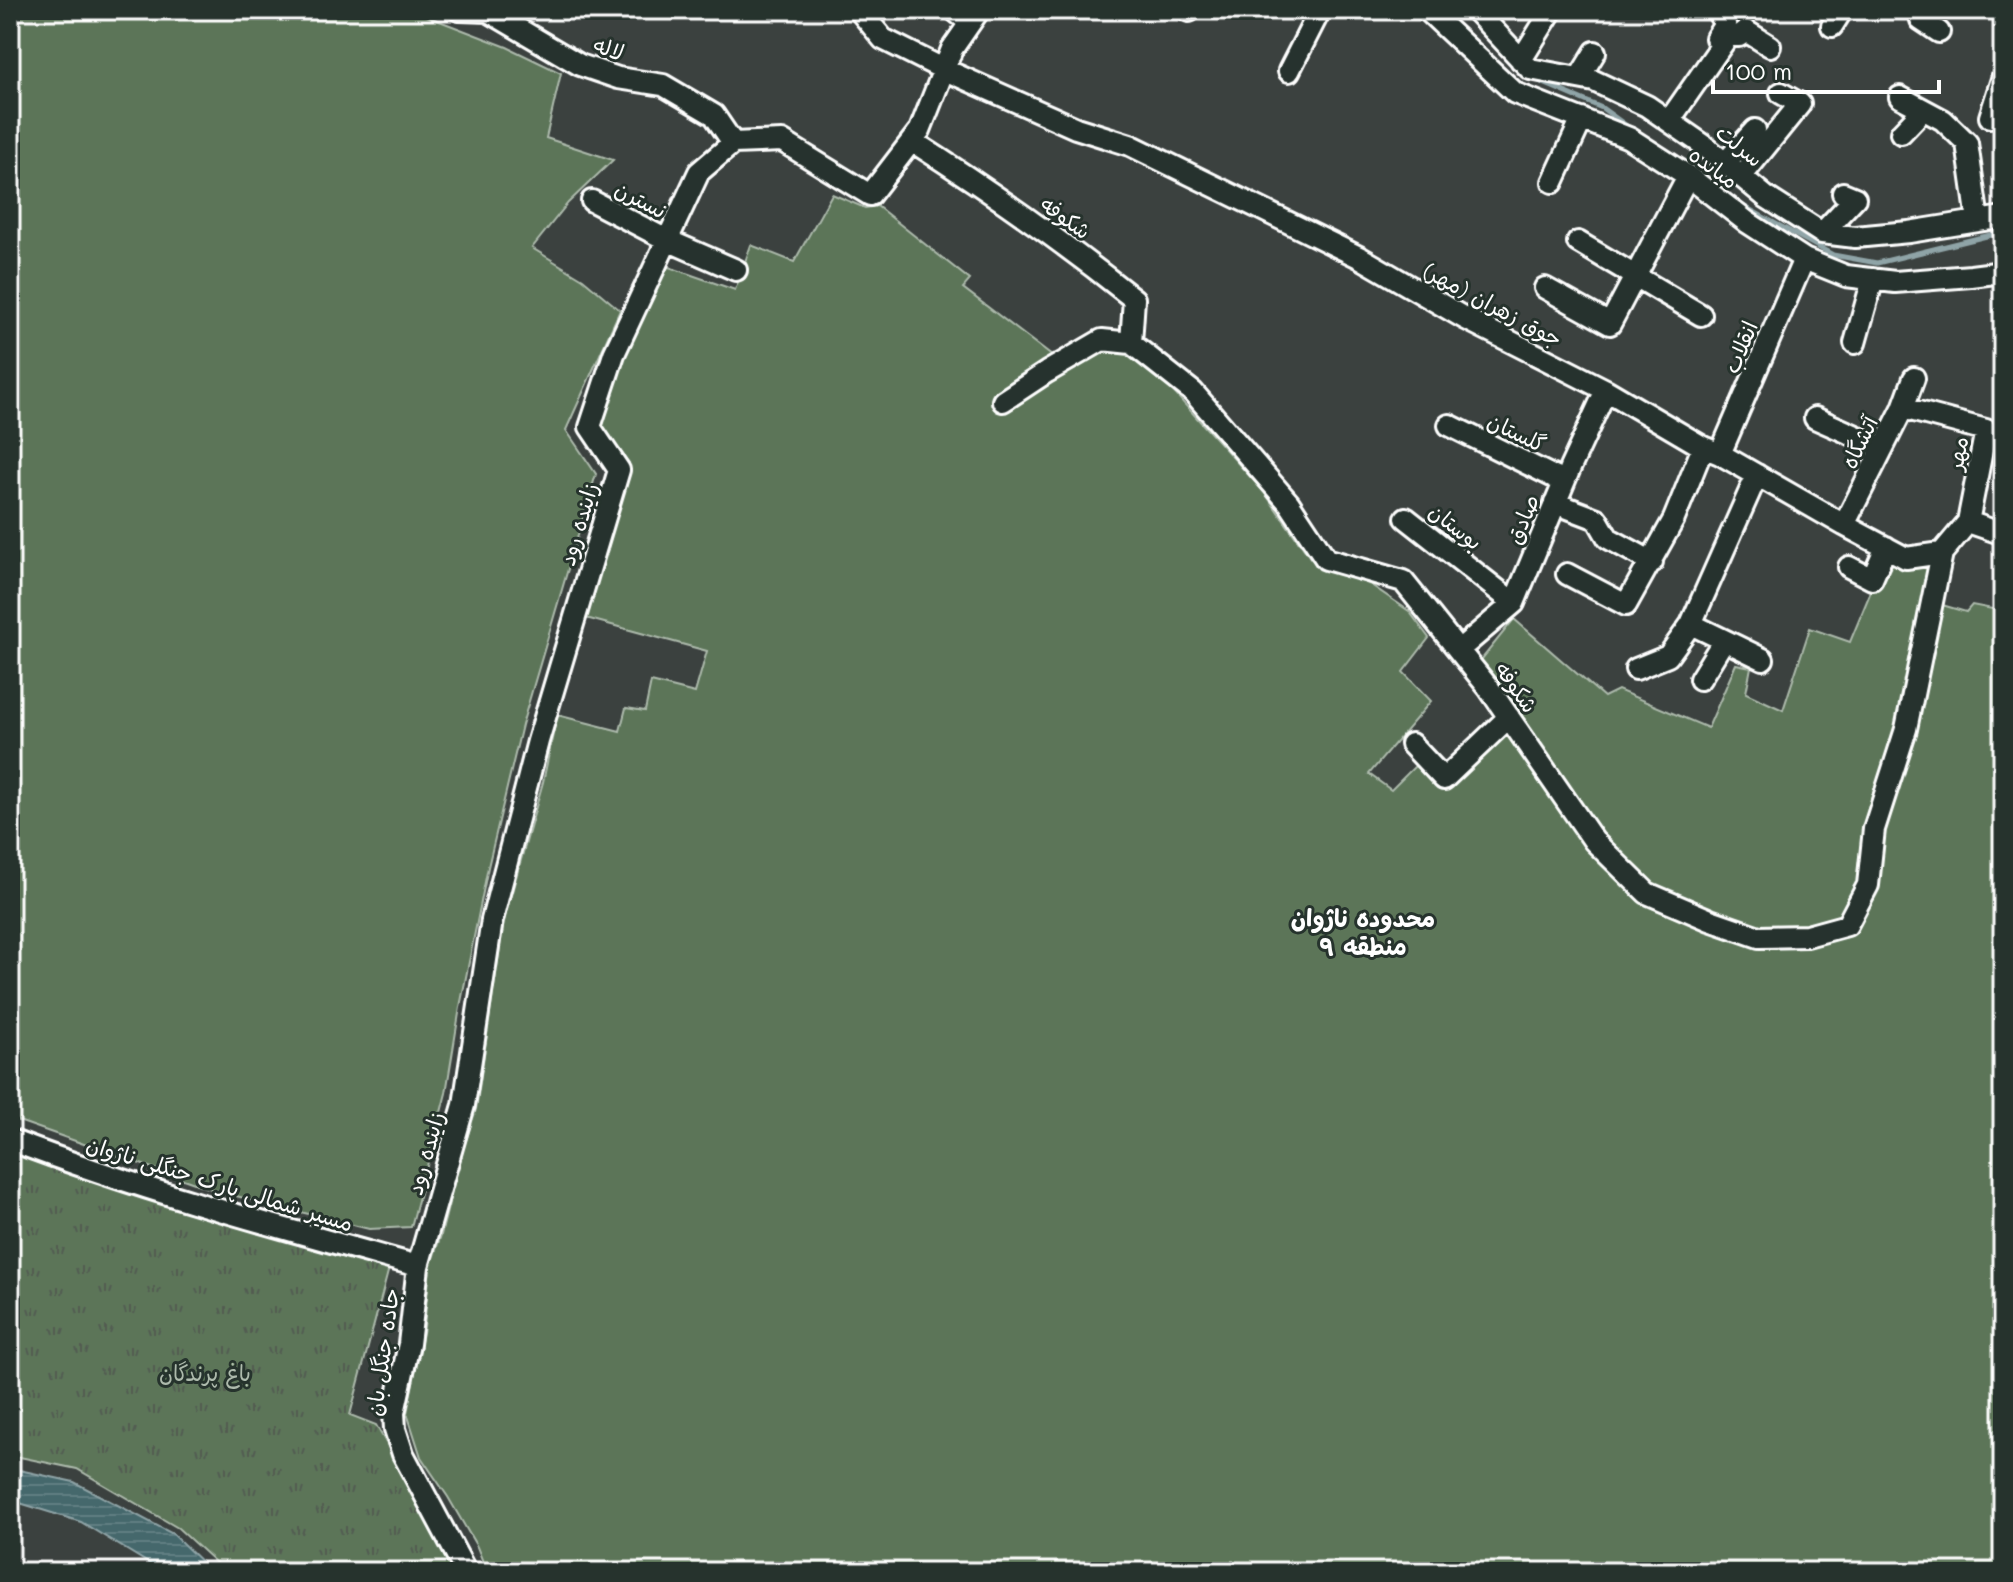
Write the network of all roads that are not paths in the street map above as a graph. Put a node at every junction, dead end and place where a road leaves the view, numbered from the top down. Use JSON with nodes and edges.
{"nodes":[{"id":1,"x":459,"y":10,"type":"edge"},
{"id":2,"x":859,"y":10,"type":"edge"},
{"id":3,"x":1320,"y":10,"type":"edge"},
{"id":4,"x":1427,"y":10,"type":"edge"},
{"id":5,"x":1475,"y":10,"type":"edge"},
{"id":6,"x":1552,"y":10,"type":"edge"},
{"id":7,"x":1726,"y":10,"type":"edge"},
{"id":8,"x":1927,"y":10,"type":"edge"},
{"id":9,"x":968,"y":14,"type":"edge"},
{"id":10,"x":1939,"y":32,"type":"dead end"},
{"id":11,"x":1725,"y":39,"type":"junction"},
{"id":12,"x":1770,"y":46,"type":"dead end"},
{"id":13,"x":1595,"y":52,"type":"dead end"},
{"id":14,"x":1521,"y":60,"type":"junction"},
{"id":15,"x":943,"y":69,"type":"junction"},
{"id":16,"x":1289,"y":71,"type":"dead end"},
{"id":17,"x":2003,"y":76,"type":"edge"},
{"id":18,"x":1579,"y":78,"type":"junction"},
{"id":19,"x":1781,"y":93,"type":"dead end"},
{"id":20,"x":1900,"y":97,"type":"dead end"},
{"id":21,"x":1923,"y":110,"type":"junction"},
{"id":22,"x":1990,"y":117,"type":"dead end"},
{"id":23,"x":1582,"y":119,"type":"junction"},
{"id":24,"x":1669,"y":121,"type":"junction"},
{"id":25,"x":1755,"y":130,"type":"dead end"},
{"id":26,"x":1901,"y":133,"type":"dead end"},
{"id":27,"x":912,"y":141,"type":"junction"},
{"id":28,"x":733,"y":143,"type":"junction"},
{"id":29,"x":1725,"y":163,"type":"junction"},
{"id":30,"x":1688,"y":176,"type":"junction"},
{"id":31,"x":1741,"y":177,"type":"junction"},
{"id":32,"x":1553,"y":182,"type":"dead end"},
{"id":33,"x":1843,"y":193,"type":"dead end"},
{"id":34,"x":592,"y":201,"type":"dead end"},
{"id":35,"x":2003,"y":217,"type":"edge"},
{"id":36,"x":1978,"y":221,"type":"junction"},
{"id":37,"x":1822,"y":233,"type":"junction"},
{"id":38,"x":667,"y":240,"type":"junction"},
{"id":39,"x":1578,"y":242,"type":"dead end"},
{"id":40,"x":1804,"y":259,"type":"junction"},
{"id":41,"x":736,"y":270,"type":"dead end"},
{"id":42,"x":2003,"y":272,"type":"edge"},
{"id":43,"x":1636,"y":276,"type":"junction"},
{"id":44,"x":1873,"y":279,"type":"junction"},
{"id":45,"x":1545,"y":288,"type":"dead end"},
{"id":46,"x":1701,"y":315,"type":"dead end"},
{"id":47,"x":1131,"y":343,"type":"junction"},
{"id":48,"x":1855,"y":343,"type":"dead end"},
{"id":49,"x":1914,"y":378,"type":"dead end"},
{"id":50,"x":1606,"y":390,"type":"junction"},
{"id":51,"x":1003,"y":401,"type":"dead end"},
{"id":52,"x":1903,"y":408,"type":"junction"},
{"id":53,"x":1815,"y":418,"type":"dead end"},
{"id":54,"x":1449,"y":425,"type":"dead end"},
{"id":55,"x":1883,"y":448,"type":"junction"},
{"id":56,"x":1712,"y":451,"type":"junction"},
{"id":57,"x":1757,"y":475,"type":"junction"},
{"id":58,"x":1564,"y":482,"type":"junction"},
{"id":59,"x":1555,"y":503,"type":"junction"},
{"id":60,"x":1406,"y":518,"type":"dead end"},
{"id":61,"x":1968,"y":522,"type":"junction"},
{"id":62,"x":1844,"y":525,"type":"junction"},
{"id":63,"x":2003,"y":534,"type":"edge"},
{"id":64,"x":1886,"y":547,"type":"junction"},
{"id":65,"x":1942,"y":553,"type":"junction"},
{"id":66,"x":1652,"y":562,"type":"junction"},
{"id":67,"x":1849,"y":567,"type":"dead end"},
{"id":68,"x":1567,"y":574,"type":"dead end"},
{"id":69,"x":1514,"y":603,"type":"junction"},
{"id":70,"x":1691,"y":624,"type":"junction"},
{"id":71,"x":1724,"y":640,"type":"junction"},
{"id":72,"x":1460,"y":649,"type":"junction"},
{"id":73,"x":1763,"y":659,"type":"dead end"},
{"id":74,"x":1636,"y":669,"type":"dead end"},
{"id":75,"x":1700,"y":679,"type":"dead end"},
{"id":76,"x":1509,"y":717,"type":"junction"},
{"id":77,"x":1411,"y":744,"type":"dead end"},
{"id":78,"x":10,"y":1140,"type":"edge"},
{"id":79,"x":418,"y":1266,"type":"junction"},
{"id":80,"x":466,"y":1572,"type":"edge"}],
"edges":[{"from":1,"to":28,"type":"street","name":"لاله"},
{"from":2,"to":15,"type":"street","name":"جوق زهران (مهر)"},
{"from":3,"to":16,"type":"street"},
{"from":4,"to":23,"type":"street","name":"میانده"},
{"from":5,"to":14,"type":"street","name":"سرلت"},
{"from":6,"to":14,"type":"street"},
{"from":7,"to":11,"type":"street"},
{"from":8,"to":10,"type":"street"},
{"from":9,"to":15,"type":"street"},
{"from":11,"to":12,"type":"street"},
{"from":11,"to":24,"type":"street"},
{"from":13,"to":18,"type":"street"},
{"from":14,"to":18,"type":"street","name":"سرلت"},
{"from":15,"to":27,"type":"street"},
{"from":15,"to":50,"type":"street","name":"جوق زهران (مهر)"},
{"from":17,"to":22,"type":"street"},
{"from":18,"to":24,"type":"street","name":"سرلت"},
{"from":19,"to":31,"type":"street"},
{"from":20,"to":21,"type":"street"},
{"from":21,"to":26,"type":"street"},
{"from":21,"to":36,"type":"street"},
{"from":23,"to":30,"type":"street","name":"میانده"},
{"from":23,"to":32,"type":"street"},
{"from":24,"to":29,"type":"street","name":"سرلت"},
{"from":25,"to":29,"type":"street"},
{"from":27,"to":28,"type":"street"},
{"from":27,"to":47,"type":"street","name":"شکوفه"},
{"from":28,"to":38,"type":"street","name":"زاینده رود"},
{"from":29,"to":31,"type":"street","name":"سرلت"},
{"from":30,"to":40,"type":"street","name":"میانده"},
{"from":30,"to":43,"type":"street"},
{"from":31,"to":37,"type":"street","name":"سرلت"},
{"from":33,"to":37,"type":"street"},
{"from":34,"to":38,"type":"street","name":"نسترن"},
{"from":35,"to":36,"type":"street","name":"سرلت"},
{"from":36,"to":37,"type":"street","name":"سرلت"},
{"from":38,"to":41,"type":"street","name":"نسترن"},
{"from":38,"to":79,"type":"street","name":"زاینده رود"},
{"from":39,"to":43,"type":"street"},
{"from":40,"to":44,"type":"street","name":"میانده"},
{"from":40,"to":56,"type":"street","name":"انقلاب"},
{"from":42,"to":44,"type":"street","name":"میانده"},
{"from":43,"to":45,"type":"street"},
{"from":43,"to":46,"type":"street"},
{"from":44,"to":48,"type":"street"},
{"from":47,"to":51,"type":"street"},
{"from":47,"to":72,"type":"street","name":"شکوفه"},
{"from":49,"to":52,"type":"street","name":"آتشگاه"},
{"from":50,"to":56,"type":"street","name":"جوق زهران (مهر)"},
{"from":50,"to":58,"type":"street","name":"صادق"},
{"from":52,"to":55,"type":"street","name":"آتشگاه"},
{"from":52,"to":61,"type":"street","name":"مهر"},
{"from":53,"to":55,"type":"street"},
{"from":54,"to":58,"type":"street","name":"گلستان"},
{"from":55,"to":62,"type":"street","name":"آتشگاه"},
{"from":56,"to":57,"type":"street","name":"جوق زهران (مهر)"},
{"from":56,"to":66,"type":"street","name":"انقلاب"},
{"from":57,"to":62,"type":"street","name":"جوق زهران (مهر)"},
{"from":57,"to":70,"type":"street"},
{"from":58,"to":59,"type":"street","name":"صادق"},
{"from":59,"to":66,"type":"street"},
{"from":59,"to":69,"type":"street","name":"صادق"},
{"from":60,"to":69,"type":"street","name":"بوستان"},
{"from":61,"to":63,"type":"street"},
{"from":61,"to":65,"type":"street"},
{"from":62,"to":64,"type":"street","name":"جوق زهران (مهر)"},
{"from":64,"to":65,"type":"street","name":"جوق زهران (مهر)"},
{"from":64,"to":67,"type":"street"},
{"from":65,"to":76,"type":"street","name":"شکوفه"},
{"from":66,"to":68,"type":"street","name":"انقلاب"},
{"from":69,"to":72,"type":"street","name":"صادق"},
{"from":70,"to":71,"type":"street"},
{"from":70,"to":74,"type":"street"},
{"from":71,"to":73,"type":"street"},
{"from":71,"to":75,"type":"street"},
{"from":72,"to":76,"type":"street","name":"شکوفه"},
{"from":76,"to":77,"type":"street"},
{"from":78,"to":79,"type":"street","name":"مسیر شمالی پارک جنگلی ناژوان"},
{"from":79,"to":80,"type":"street","name":"جاده جنگل بان"}]}
